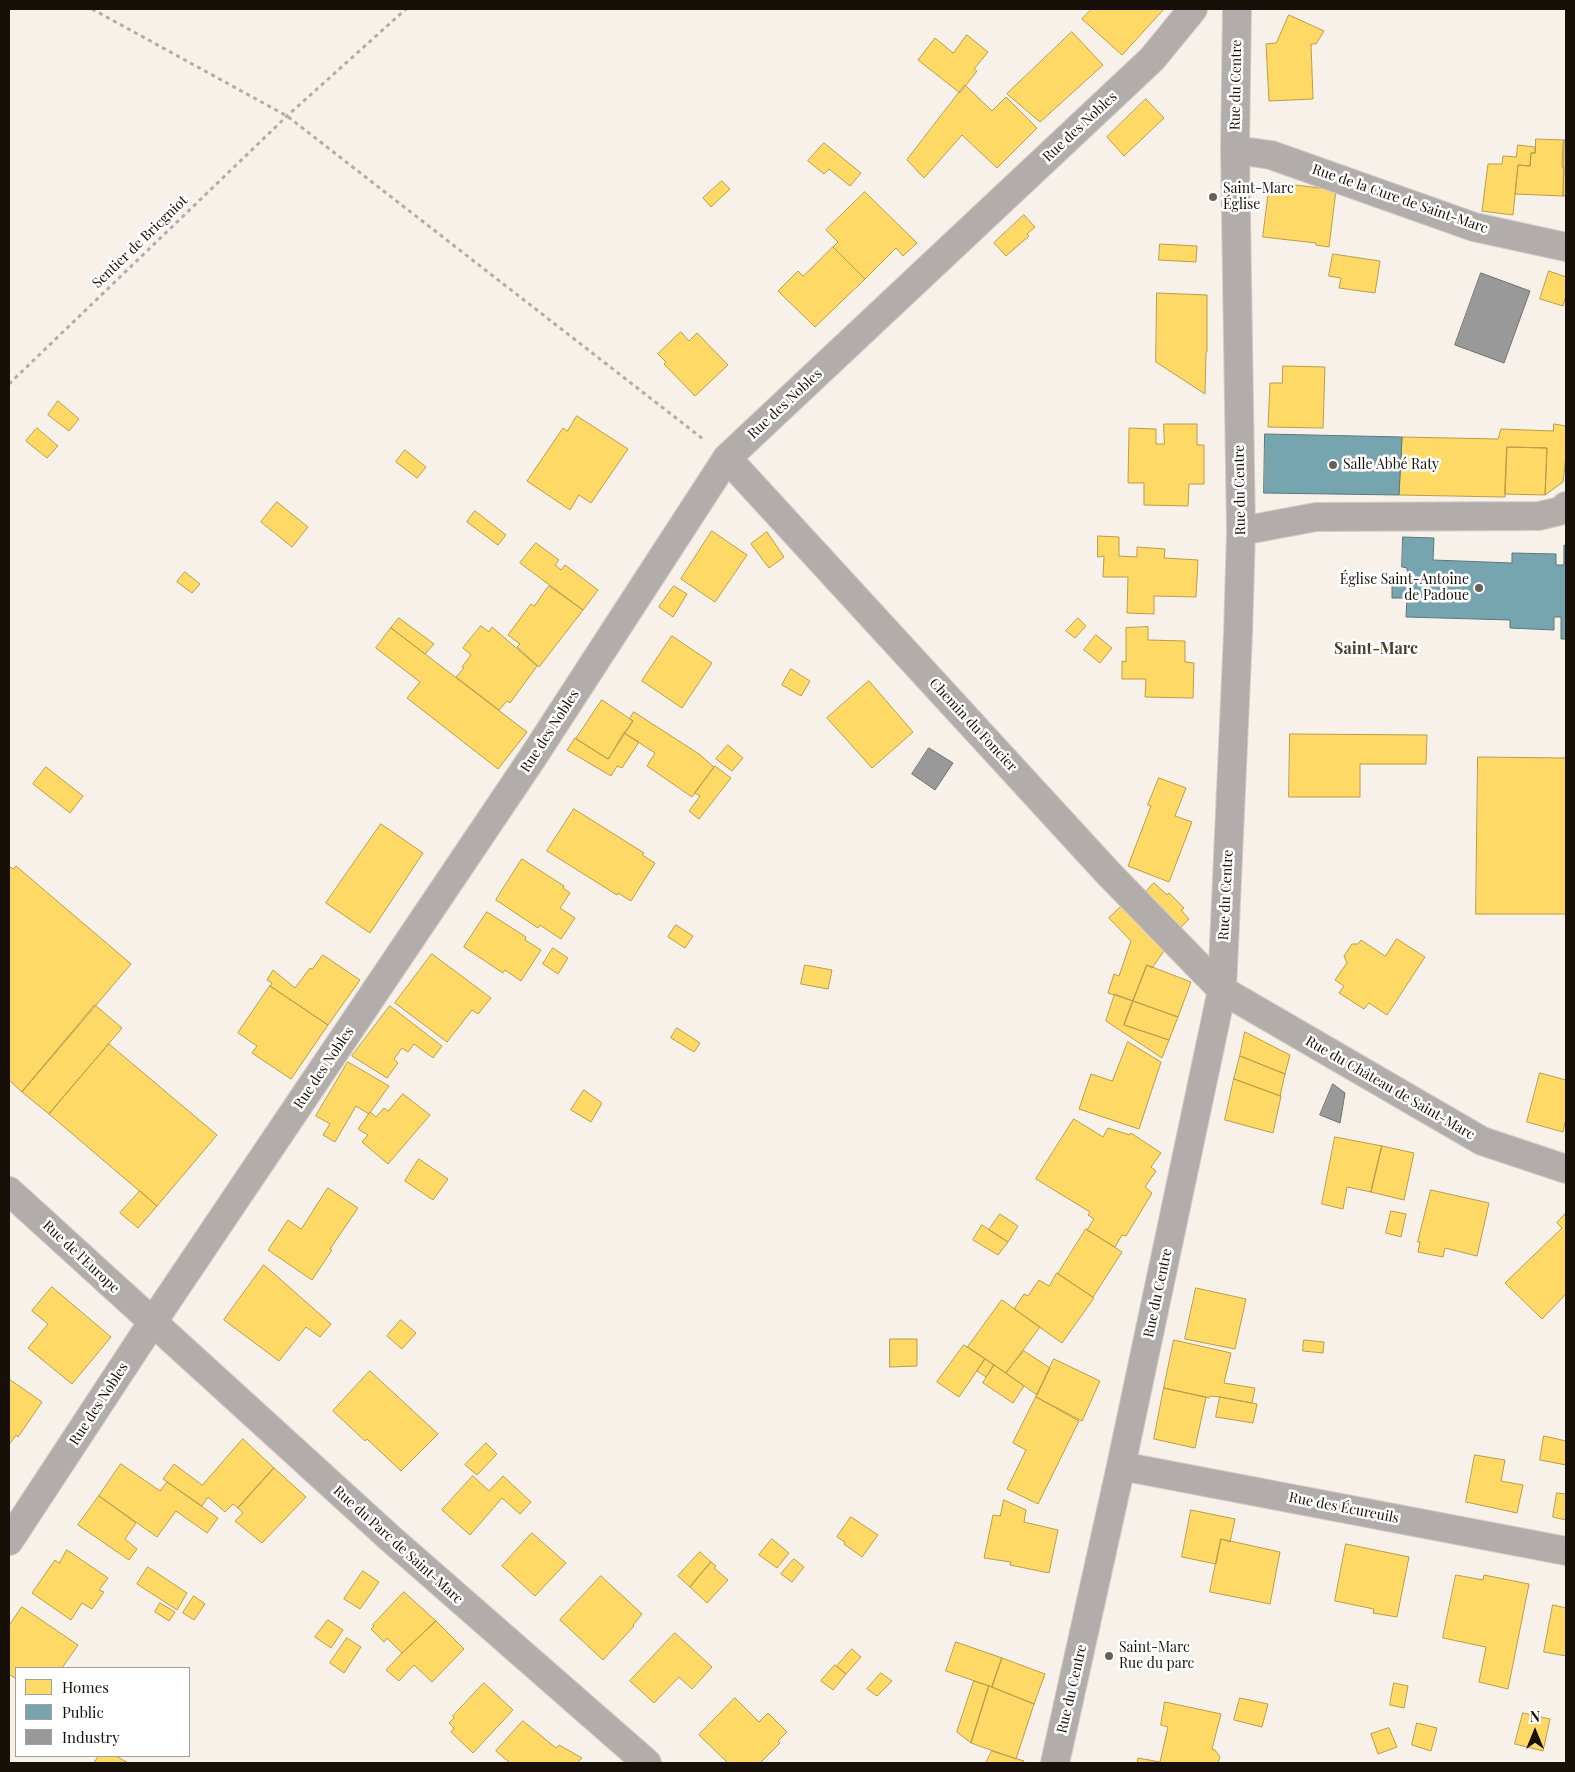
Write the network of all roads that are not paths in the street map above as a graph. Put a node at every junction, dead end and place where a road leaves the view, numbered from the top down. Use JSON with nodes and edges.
{"nodes":[{"id":1,"x":1193,"y":9,"type":"edge"},
{"id":2,"x":1237,"y":9,"type":"edge"},
{"id":3,"x":1235,"y":150,"type":"junction"},
{"id":4,"x":1566,"y":247,"type":"edge"},
{"id":5,"x":727,"y":458,"type":"junction"},
{"id":6,"x":1566,"y":506,"type":"edge"},
{"id":7,"x":1241,"y":531,"type":"junction"},
{"id":8,"x":1222,"y":990,"type":"junction"},
{"id":9,"x":1566,"y":1169,"type":"edge"},
{"id":10,"x":9,"y":1192,"type":"edge"},
{"id":11,"x":152,"y":1323,"type":"junction"},
{"id":12,"x":1121,"y":1466,"type":"junction"},
{"id":13,"x":9,"y":1541,"type":"edge"},
{"id":14,"x":1566,"y":1551,"type":"edge"},
{"id":15,"x":647,"y":1763,"type":"edge"},
{"id":16,"x":1055,"y":1763,"type":"edge"}],
"edges":[{"from":1,"to":5,"type":"street","name":"Rue des Nobles"},
{"from":2,"to":3,"type":"street","name":"Rue du Centre"},
{"from":3,"to":4,"type":"street","name":"Rue de la Cure de Saint-Marc"},
{"from":3,"to":7,"type":"street","name":"Rue du Centre"},
{"from":5,"to":8,"type":"street","name":"Chemin du Foncier"},
{"from":5,"to":11,"type":"street","name":"Rue des Nobles"},
{"from":6,"to":7,"type":"street"},
{"from":7,"to":8,"type":"street","name":"Rue du Centre"},
{"from":8,"to":9,"type":"street","name":"Rue du Château de Saint-Marc"},
{"from":8,"to":12,"type":"street","name":"Rue du Centre"},
{"from":10,"to":11,"type":"street","name":"Rue de l'Europe"},
{"from":11,"to":13,"type":"street","name":"Rue des Nobles"},
{"from":11,"to":15,"type":"street","name":"Rue du Parc de Saint-Marc"},
{"from":12,"to":14,"type":"street","name":"Rue des Écureuils"},
{"from":12,"to":16,"type":"street","name":"Rue du Centre"}]}
